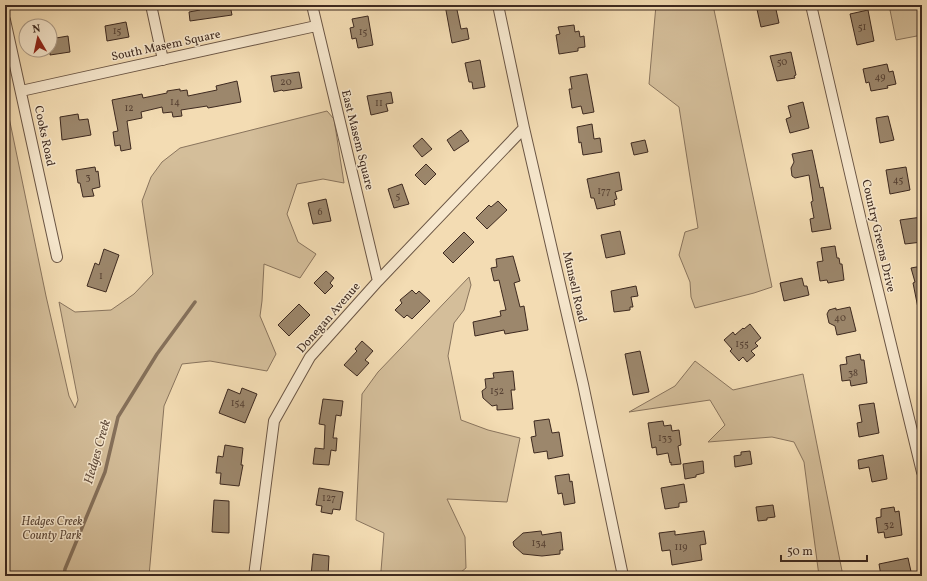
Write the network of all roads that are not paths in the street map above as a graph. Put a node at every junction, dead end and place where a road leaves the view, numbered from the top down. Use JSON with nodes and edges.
{"nodes":[{"id":1,"x":151,"y":5,"type":"edge"},
{"id":2,"x":312,"y":5,"type":"edge"},
{"id":3,"x":498,"y":5,"type":"edge"},
{"id":4,"x":811,"y":5,"type":"edge"},
{"id":5,"x":5,"y":20,"type":"edge"},
{"id":6,"x":316,"y":26,"type":"junction"},
{"id":7,"x":163,"y":60,"type":"junction"},
{"id":8,"x":21,"y":91,"type":"junction"},
{"id":9,"x":524,"y":128,"type":"junction"},
{"id":10,"x":57,"y":257,"type":"dead end"},
{"id":11,"x":378,"y":281,"type":"junction"},
{"id":12,"x":918,"y":432,"type":"edge"},
{"id":13,"x":922,"y":472,"type":"edge"},
{"id":14,"x":254,"y":576,"type":"edge"},
{"id":15,"x":623,"y":576,"type":"edge"}],
"edges":[{"from":1,"to":7,"type":"street"},
{"from":2,"to":6,"type":"street","name":"East Masem Square"},
{"from":3,"to":9,"type":"street","name":"Munsell Road"},
{"from":4,"to":12,"type":"street","name":"Country Greens Drive"},
{"from":5,"to":8,"type":"street","name":"Cooks Road"},
{"from":6,"to":7,"type":"street","name":"South Masem Square"},
{"from":6,"to":11,"type":"street","name":"East Masem Square"},
{"from":7,"to":8,"type":"street","name":"South Masem Square"},
{"from":8,"to":10,"type":"street","name":"Cooks Road"},
{"from":9,"to":11,"type":"street","name":"Donegan Avenue"},
{"from":9,"to":15,"type":"street","name":"Munsell Road"},
{"from":11,"to":14,"type":"street","name":"Donegan Avenue"},
{"from":12,"to":13,"type":"street","name":"Country Greens Drive"}]}
